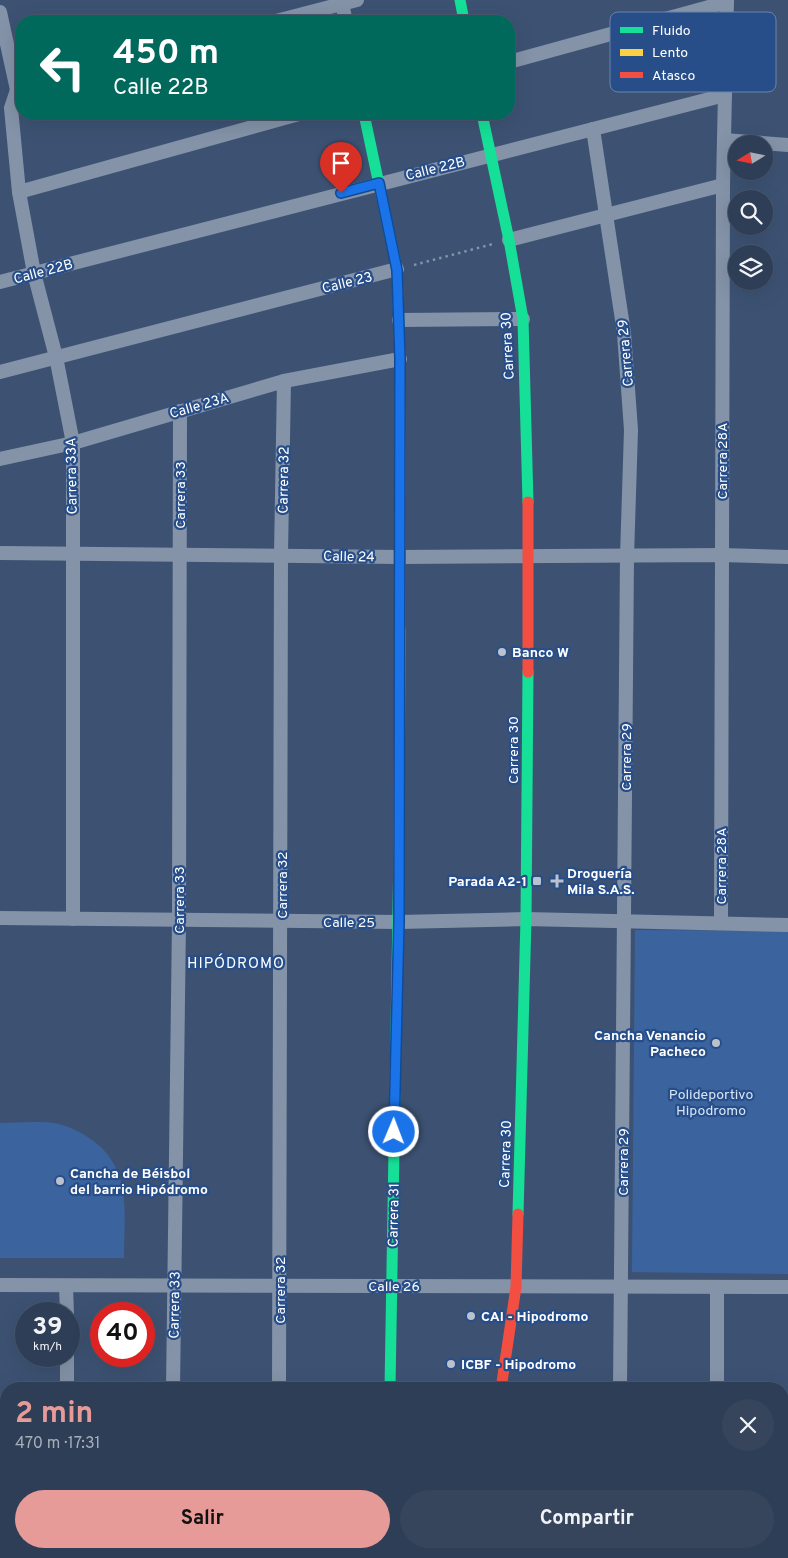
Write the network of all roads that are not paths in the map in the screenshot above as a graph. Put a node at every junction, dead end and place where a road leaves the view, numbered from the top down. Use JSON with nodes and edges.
{"nodes":[{"id":1,"x":357,"y":0,"type":"edge"},
{"id":2,"x":460,"y":0,"type":"edge"},
{"id":3,"x":728,"y":1,"type":"edge"},
{"id":4,"x":342,"y":2,"type":"edge"},
{"id":5,"x":0,"y":12,"type":"edge"},
{"id":6,"x":689,"y":12,"type":"edge"},
{"id":7,"x":297,"y":15,"type":"edge"},
{"id":8,"x":345,"y":15,"type":"edge"},
{"id":9,"x":463,"y":15,"type":"edge"},
{"id":10,"x":610,"y":34,"type":"edge"},
{"id":11,"x":515,"y":60,"type":"edge"},
{"id":12,"x":15,"y":73,"type":"edge"},
{"id":13,"x":725,"y":92,"type":"edge"},
{"id":14,"x":725,"y":95,"type":"junction"},
{"id":15,"x":15,"y":98,"type":"edge"},
{"id":16,"x":277,"y":120,"type":"edge"},
{"id":17,"x":365,"y":120,"type":"edge"},
{"id":18,"x":483,"y":120,"type":"edge"},
{"id":19,"x":593,"y":128,"type":"junction"},
{"id":20,"x":724,"y":140,"type":"junction"},
{"id":21,"x":788,"y":145,"type":"edge"},
{"id":22,"x":491,"y":154,"type":"junction"},
{"id":23,"x":379,"y":183,"type":"junction"},
{"id":24,"x":723,"y":186,"type":"junction"},
{"id":25,"x":19,"y":192,"type":"junction"},
{"id":26,"x":607,"y":215,"type":"junction"},
{"id":27,"x":509,"y":240,"type":"junction"},
{"id":28,"x":397,"y":270,"type":"junction"},
{"id":29,"x":34,"y":273,"type":"junction"},
{"id":30,"x":0,"y":282,"type":"edge"},
{"id":31,"x":523,"y":319,"type":"junction"},
{"id":32,"x":399,"y":320,"type":"junction"},
{"id":33,"x":56,"y":357,"type":"junction"},
{"id":34,"x":400,"y":359,"type":"junction"},
{"id":35,"x":0,"y":372,"type":"edge"},
{"id":36,"x":284,"y":381,"type":"junction"},
{"id":37,"x":180,"y":411,"type":"junction"},
{"id":38,"x":73,"y":443,"type":"junction"},
{"id":39,"x":0,"y":459,"type":"edge"},
{"id":40,"x":0,"y":553,"type":"edge"},
{"id":41,"x":71,"y":553,"type":"junction"},
{"id":42,"x":180,"y":554,"type":"junction"},
{"id":43,"x":281,"y":554,"type":"junction"},
{"id":44,"x":722,"y":555,"type":"junction"},
{"id":45,"x":529,"y":556,"type":"junction"},
{"id":46,"x":400,"y":557,"type":"junction"},
{"id":47,"x":627,"y":557,"type":"junction"},
{"id":48,"x":788,"y":557,"type":"edge"},
{"id":49,"x":0,"y":918,"type":"edge"},
{"id":50,"x":73,"y":919,"type":"junction"},
{"id":51,"x":526,"y":919,"type":"junction"},
{"id":52,"x":179,"y":921,"type":"junction"},
{"id":53,"x":624,"y":921,"type":"junction"},
{"id":54,"x":282,"y":922,"type":"junction"},
{"id":55,"x":399,"y":922,"type":"junction"},
{"id":56,"x":721,"y":922,"type":"junction"},
{"id":57,"x":788,"y":924,"type":"edge"},
{"id":58,"x":0,"y":1285,"type":"edge"},
{"id":59,"x":391,"y":1285,"type":"junction"},
{"id":60,"x":66,"y":1286,"type":"junction"},
{"id":61,"x":174,"y":1286,"type":"junction"},
{"id":62,"x":280,"y":1287,"type":"junction"},
{"id":63,"x":516,"y":1287,"type":"junction"},
{"id":64,"x":717,"y":1287,"type":"junction"},
{"id":65,"x":788,"y":1287,"type":"edge"},
{"id":66,"x":623,"y":1288,"type":"junction"},
{"id":67,"x":66,"y":1302,"type":"edge"},
{"id":68,"x":67,"y":1367,"type":"edge"},
{"id":69,"x":67,"y":1382,"type":"edge"},
{"id":70,"x":173,"y":1382,"type":"edge"},
{"id":71,"x":279,"y":1382,"type":"edge"},
{"id":72,"x":390,"y":1382,"type":"edge"},
{"id":73,"x":502,"y":1382,"type":"edge"},
{"id":74,"x":620,"y":1382,"type":"edge"},
{"id":75,"x":716,"y":1382,"type":"edge"}],
"edges":[{"from":1,"to":4,"type":"street"},
{"from":2,"to":9,"type":"street"},
{"from":3,"to":6,"type":"street"},
{"from":4,"to":7,"type":"street"},
{"from":4,"to":8,"type":"street"},
{"from":5,"to":12,"type":"street","name":"Carrera 33A"},
{"from":10,"to":11,"type":"street"},
{"from":13,"to":14,"type":"street","name":"Carrera 28A"},
{"from":14,"to":19,"type":"street","name":"Calle 22B"},
{"from":14,"to":20,"type":"street","name":"Carrera 28A"},
{"from":15,"to":25,"type":"street","name":"Carrera 33A"},
{"from":16,"to":25,"type":"street"},
{"from":17,"to":23,"type":"street","name":"Carrera 31"},
{"from":18,"to":22,"type":"street","name":"Carrera 30"},
{"from":19,"to":22,"type":"street","name":"Calle 22B"},
{"from":19,"to":26,"type":"street","name":"Carrera 29"},
{"from":20,"to":21,"type":"street"},
{"from":20,"to":24,"type":"street","name":"Carrera 28A"},
{"from":22,"to":23,"type":"street","name":"Calle 22B"},
{"from":22,"to":27,"type":"street","name":"Carrera 30"},
{"from":23,"to":28,"type":"street","name":"Carrera 31"},
{"from":23,"to":29,"type":"street","name":"Calle 22B"},
{"from":24,"to":26,"type":"street"},
{"from":24,"to":44,"type":"street","name":"Carrera 28A"},
{"from":25,"to":29,"type":"street","name":"Carrera 33A"},
{"from":26,"to":27,"type":"street"},
{"from":26,"to":47,"type":"street","name":"Carrera 29"},
{"from":27,"to":31,"type":"street","name":"Carrera 30"},
{"from":28,"to":32,"type":"street","name":"Carrera 31"},
{"from":28,"to":33,"type":"street","name":"Calle 23"},
{"from":29,"to":30,"type":"street","name":"Calle 22B"},
{"from":29,"to":33,"type":"street","name":"Carrera 33A"},
{"from":31,"to":32,"type":"street"},
{"from":31,"to":45,"type":"street","name":"Carrera 30"},
{"from":32,"to":34,"type":"street","name":"Carrera 31"},
{"from":33,"to":35,"type":"street","name":"Calle 23"},
{"from":33,"to":38,"type":"street","name":"Carrera 33A"},
{"from":34,"to":36,"type":"street","name":"Calle 23A"},
{"from":34,"to":46,"type":"street","name":"Carrera 31"},
{"from":36,"to":37,"type":"street","name":"Calle 23A"},
{"from":36,"to":43,"type":"street","name":"Carrera 32"},
{"from":37,"to":38,"type":"street","name":"Calle 23A"},
{"from":37,"to":42,"type":"street","name":"Carrera 33"},
{"from":38,"to":39,"type":"street","name":"Calle 23A"},
{"from":38,"to":41,"type":"street","name":"Carrera 33A"},
{"from":40,"to":41,"type":"street","name":"Calle 24"},
{"from":41,"to":42,"type":"street","name":"Calle 24"},
{"from":41,"to":50,"type":"street","name":"Carrera 33A"},
{"from":42,"to":43,"type":"street","name":"Calle 24"},
{"from":42,"to":52,"type":"street","name":"Carrera 33"},
{"from":43,"to":46,"type":"street","name":"Calle 24"},
{"from":43,"to":54,"type":"street","name":"Carrera 32"},
{"from":44,"to":47,"type":"street","name":"Calle 24"},
{"from":44,"to":48,"type":"street","name":"Calle 24"},
{"from":44,"to":56,"type":"street","name":"Carrera 28A"},
{"from":45,"to":46,"type":"street","name":"Calle 24"},
{"from":45,"to":47,"type":"street","name":"Calle 24"},
{"from":45,"to":51,"type":"street","name":"Carrera 30"},
{"from":46,"to":55,"type":"street","name":"Carrera 31"},
{"from":47,"to":53,"type":"street","name":"Carrera 29"},
{"from":49,"to":50,"type":"street","name":"Calle 25"},
{"from":50,"to":52,"type":"street","name":"Calle 25"},
{"from":51,"to":53,"type":"street","name":"Calle 25"},
{"from":51,"to":55,"type":"street","name":"Calle 25"},
{"from":51,"to":63,"type":"street","name":"Carrera 30"},
{"from":52,"to":54,"type":"street","name":"Calle 25"},
{"from":52,"to":61,"type":"street","name":"Carrera 33"},
{"from":53,"to":56,"type":"street","name":"Calle 25"},
{"from":53,"to":66,"type":"street","name":"Carrera 29"},
{"from":54,"to":55,"type":"street","name":"Calle 25"},
{"from":54,"to":62,"type":"street","name":"Carrera 32"},
{"from":55,"to":59,"type":"street","name":"Carrera 31"},
{"from":56,"to":57,"type":"street","name":"Calle 25"},
{"from":58,"to":60,"type":"street","name":"Calle 26"},
{"from":59,"to":62,"type":"street","name":"Calle 26"},
{"from":59,"to":63,"type":"street","name":"Calle 26"},
{"from":59,"to":72,"type":"street","name":"Carrera 31"},
{"from":60,"to":61,"type":"street","name":"Calle 26"},
{"from":60,"to":67,"type":"street"},
{"from":61,"to":62,"type":"street","name":"Calle 26"},
{"from":61,"to":70,"type":"street","name":"Carrera 33"},
{"from":62,"to":71,"type":"street","name":"Carrera 32"},
{"from":63,"to":66,"type":"street","name":"Calle 26"},
{"from":63,"to":73,"type":"street","name":"Carrera 30"},
{"from":64,"to":65,"type":"street","name":"Calle 26"},
{"from":64,"to":66,"type":"street","name":"Calle 26"},
{"from":64,"to":75,"type":"street"},
{"from":66,"to":74,"type":"street","name":"Carrera 29"},
{"from":68,"to":69,"type":"street"}]}
